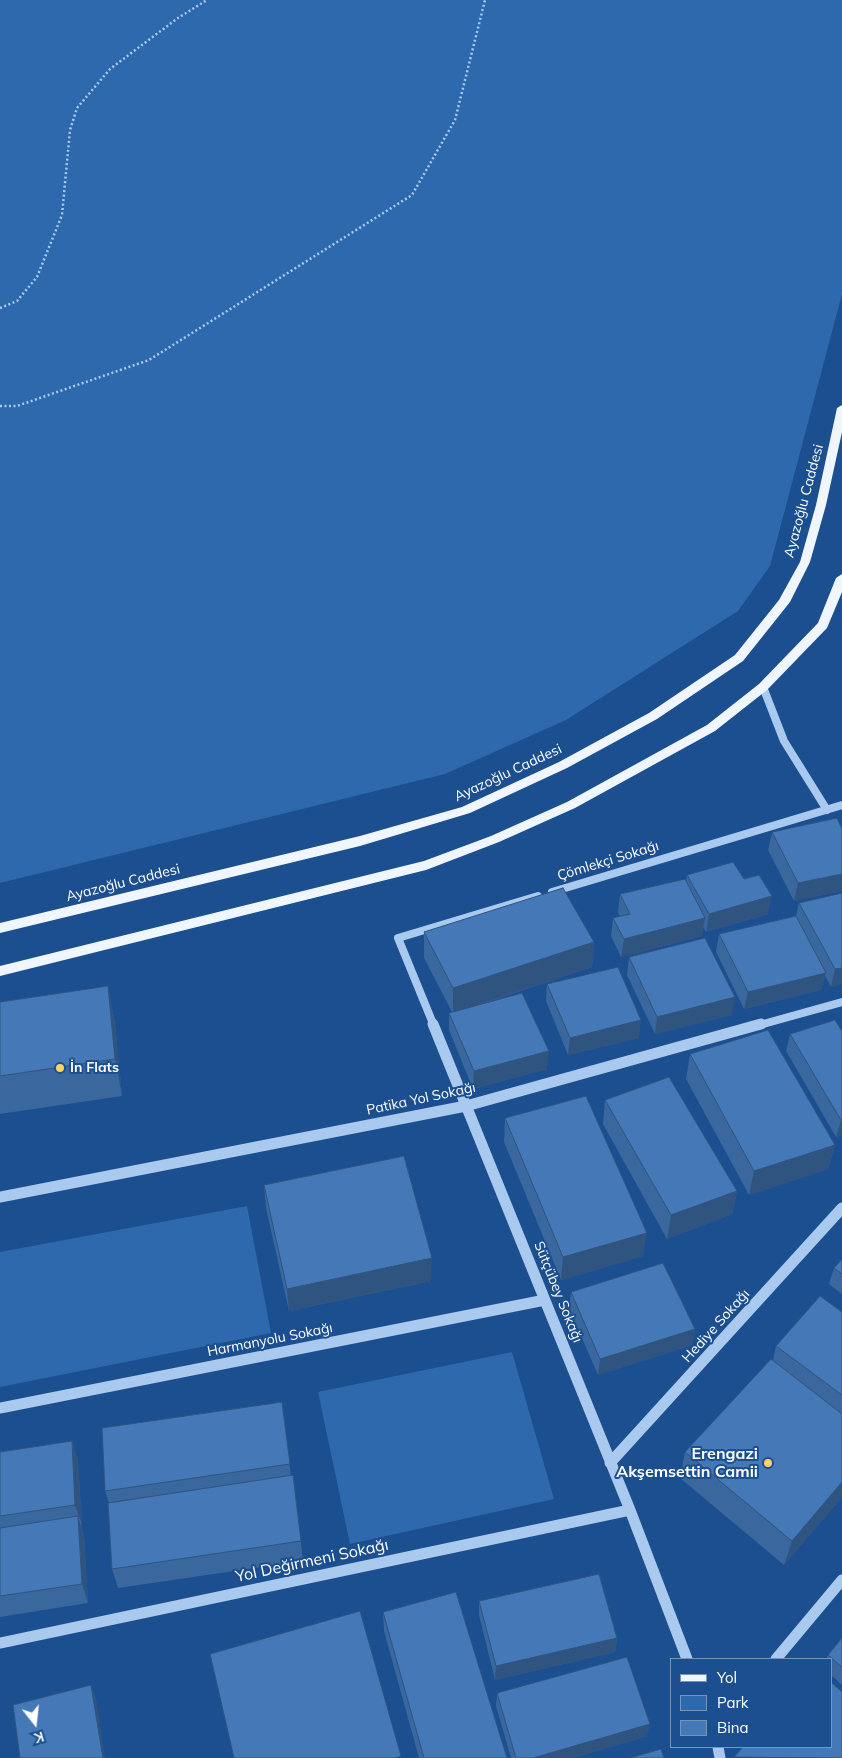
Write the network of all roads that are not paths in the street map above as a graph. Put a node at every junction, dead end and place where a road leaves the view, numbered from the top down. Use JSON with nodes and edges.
{"nodes":[{"id":1,"x":842,"y":408,"type":"edge"},
{"id":2,"x":842,"y":578,"type":"edge"},
{"id":3,"x":763,"y":687,"type":"junction"},
{"id":4,"x":842,"y":805,"type":"edge"},
{"id":5,"x":827,"y":810,"type":"junction"},
{"id":6,"x":0,"y":928,"type":"edge"},
{"id":7,"x":398,"y":938,"type":"joint"},
{"id":8,"x":0,"y":971,"type":"edge"},
{"id":9,"x":842,"y":1002,"type":"edge"},
{"id":10,"x":466,"y":1106,"type":"junction"},
{"id":11,"x":0,"y":1197,"type":"edge"},
{"id":12,"x":842,"y":1208,"type":"edge"},
{"id":13,"x":545,"y":1300,"type":"junction"},
{"id":14,"x":0,"y":1408,"type":"edge"},
{"id":15,"x":610,"y":1463,"type":"junction"},
{"id":16,"x":630,"y":1510,"type":"junction"},
{"id":17,"x":842,"y":1580,"type":"edge"},
{"id":18,"x":0,"y":1643,"type":"edge"},
{"id":19,"x":687,"y":1658,"type":"edge"},
{"id":20,"x":777,"y":1658,"type":"edge"}],
"edges":[{"from":1,"to":6,"type":"main road","name":"Ayazoğlu Caddesi"},
{"from":2,"to":3,"type":"main road"},
{"from":3,"to":5,"type":"street"},
{"from":3,"to":8,"type":"main road"},
{"from":4,"to":5,"type":"street","name":"Çömlekçi Sokağı"},
{"from":5,"to":7,"type":"street","name":"Çömlekçi Sokağı"},
{"from":7,"to":10,"type":"street","name":"Sütçübey Sokağı"},
{"from":9,"to":10,"type":"street","name":"Patika Yol Sokağı"},
{"from":10,"to":11,"type":"street","name":"Patika Yol Sokağı"},
{"from":10,"to":13,"type":"street","name":"Sütçübey Sokağı"},
{"from":12,"to":15,"type":"street","name":"Hediye Sokağı"},
{"from":13,"to":14,"type":"street","name":"Harmanyolu Sokağı"},
{"from":13,"to":15,"type":"street","name":"Sütçübey Sokağı"},
{"from":15,"to":16,"type":"street","name":"Sütçübey Sokağı"},
{"from":16,"to":18,"type":"street","name":"Yol Değirmeni Sokağı"},
{"from":16,"to":19,"type":"street","name":"Sütçübey Sokağı"},
{"from":17,"to":20,"type":"street"}]}
